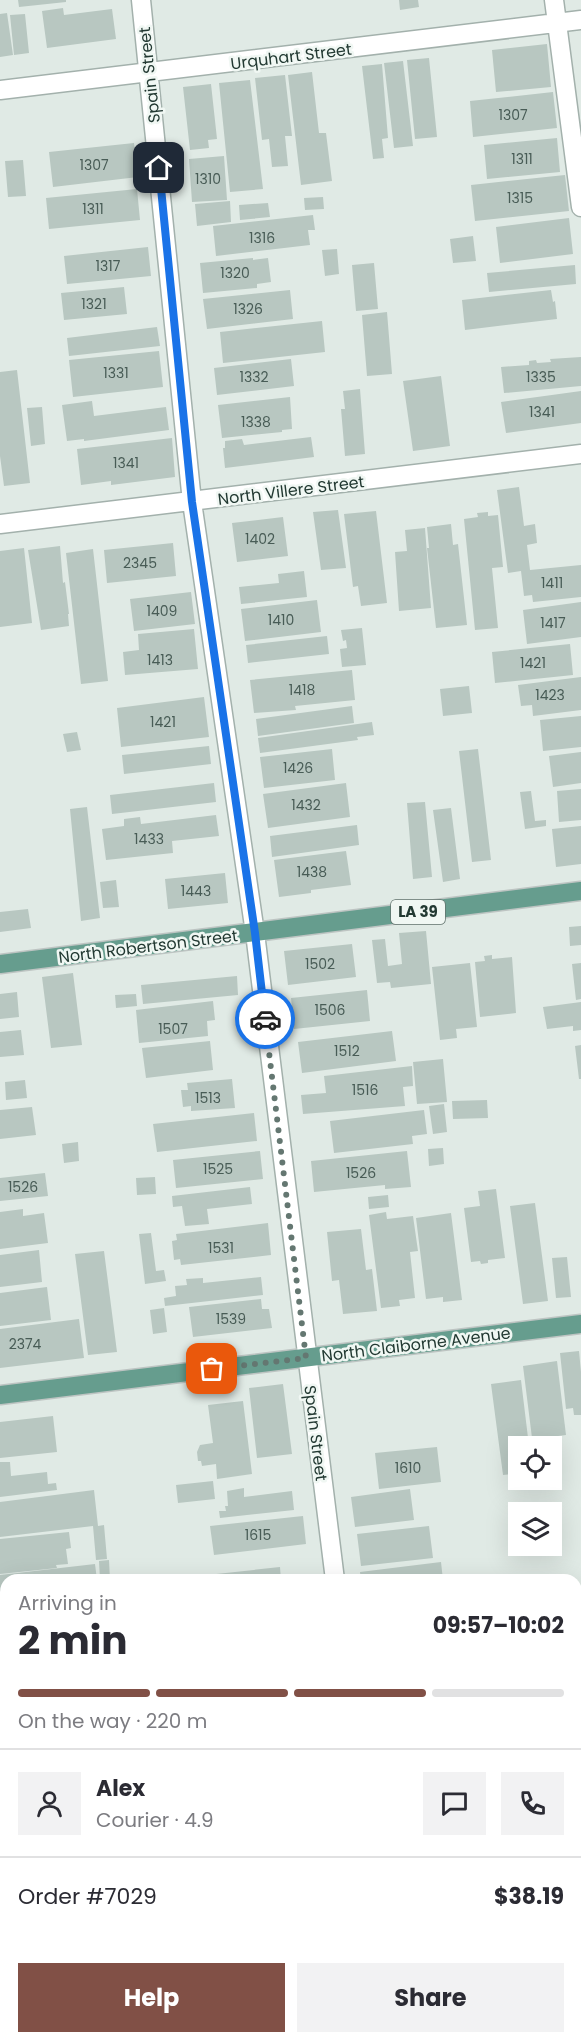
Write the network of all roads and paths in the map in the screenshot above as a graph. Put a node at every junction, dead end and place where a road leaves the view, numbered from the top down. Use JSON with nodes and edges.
{"nodes":[{"id":1,"x":141,"y":0,"type":"edge"},
{"id":2,"x":554,"y":0,"type":"edge"},
{"id":3,"x":581,"y":20,"type":"edge"},
{"id":4,"x":557,"y":23,"type":"junction"},
{"id":5,"x":149,"y":73,"type":"junction"},
{"id":6,"x":0,"y":90,"type":"edge"},
{"id":7,"x":581,"y":207,"type":"edge"},
{"id":8,"x":581,"y":454,"type":"edge"},
{"id":9,"x":192,"y":502,"type":"junction"},
{"id":10,"x":0,"y":524,"type":"edge"},
{"id":11,"x":581,"y":891,"type":"edge"},
{"id":12,"x":255,"y":933,"type":"junction"},
{"id":13,"x":0,"y":964,"type":"edge"},
{"id":14,"x":581,"y":1324,"type":"edge"},
{"id":15,"x":306,"y":1358,"type":"junction"},
{"id":16,"x":0,"y":1395,"type":"edge"},
{"id":17,"x":334,"y":1574,"type":"edge"}],
"edges":[{"from":1,"to":5,"type":"street","name":"Spain Street"},
{"from":2,"to":4,"type":"street"},
{"from":3,"to":4,"type":"street","name":"Urquhart Street"},
{"from":4,"to":5,"type":"street","name":"Urquhart Street"},
{"from":4,"to":7,"type":"street"},
{"from":5,"to":6,"type":"street","name":"Urquhart Street"},
{"from":5,"to":9,"type":"street","name":"Spain Street"},
{"from":8,"to":9,"type":"street","name":"North Villere Street"},
{"from":9,"to":10,"type":"street","name":"North Villere Street"},
{"from":9,"to":12,"type":"street","name":"Spain Street"},
{"from":11,"to":12,"type":"main road","name":"North Robertson Street","number":"LA 39"},
{"from":12,"to":13,"type":"main road","name":"North Robertson Street","number":"LA 39"},
{"from":12,"to":15,"type":"street","name":"Spain Street"},
{"from":14,"to":15,"type":"main road","name":"North Claiborne Avenue"},
{"from":15,"to":16,"type":"main road","name":"North Claiborne Avenue"},
{"from":15,"to":17,"type":"street","name":"Spain Street"}]}
